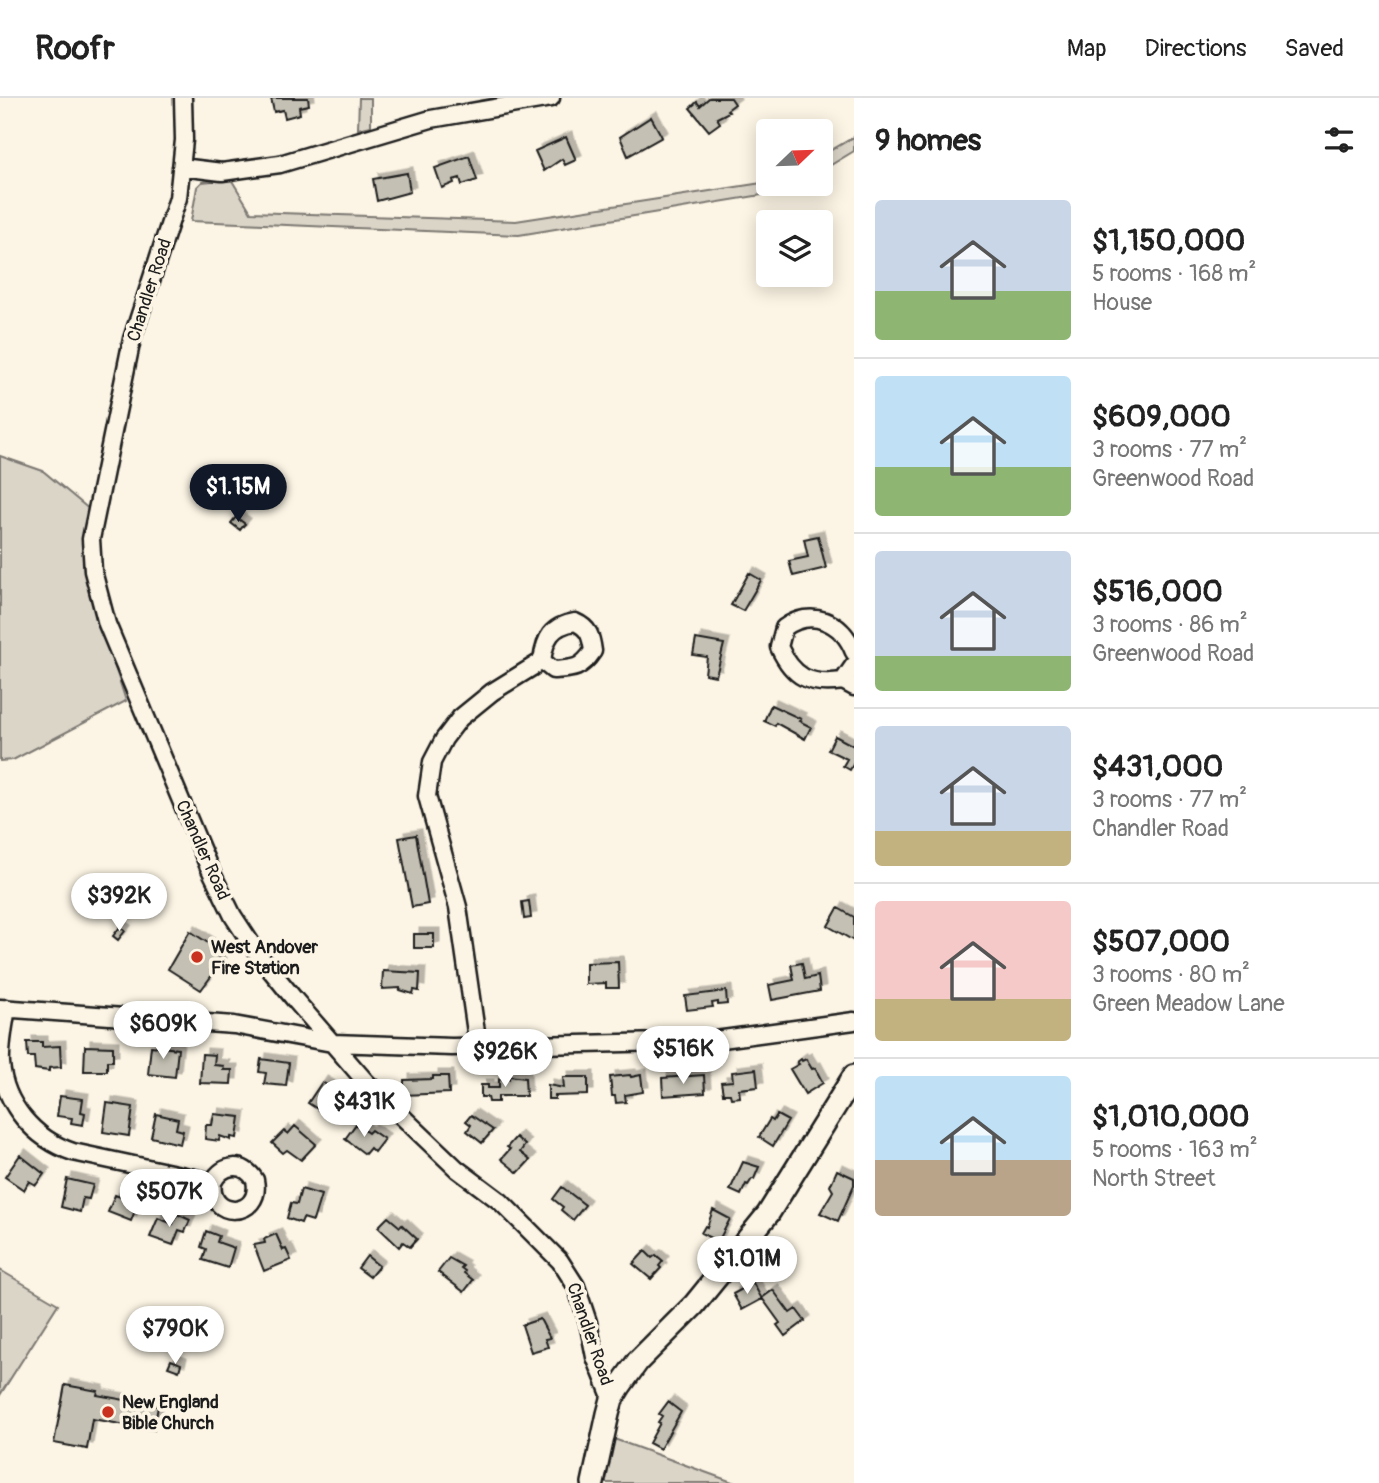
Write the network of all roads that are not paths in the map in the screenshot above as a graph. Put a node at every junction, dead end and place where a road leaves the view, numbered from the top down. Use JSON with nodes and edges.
{"nodes":[{"id":1,"x":183,"y":98,"type":"edge"},
{"id":2,"x":551,"y":98,"type":"edge"},
{"id":3,"x":181,"y":167,"type":"junction"},
{"id":4,"x":854,"y":652,"type":"edge"},
{"id":5,"x":542,"y":662,"type":"dead end"},
{"id":6,"x":854,"y":665,"type":"edge"},
{"id":7,"x":849,"y":684,"type":"edge"},
{"id":8,"x":4,"y":1008,"type":"edge"},
{"id":9,"x":854,"y":1021,"type":"edge"},
{"id":10,"x":332,"y":1043,"type":"junction"},
{"id":11,"x":478,"y":1046,"type":"junction"},
{"id":12,"x":854,"y":1076,"type":"edge"},
{"id":13,"x":214,"y":1182,"type":"dead end"},
{"id":14,"x":612,"y":1399,"type":"junction"},
{"id":15,"x":593,"y":1483,"type":"edge"}],
"edges":[{"from":1,"to":3,"type":"street","name":"Chandler Road"},
{"from":2,"to":3,"type":"street"},
{"from":3,"to":10,"type":"street","name":"Chandler Road"},
{"from":4,"to":7,"type":"street"},
{"from":5,"to":11,"type":"street"},
{"from":6,"to":7,"type":"street"},
{"from":8,"to":10,"type":"street"},
{"from":8,"to":13,"type":"street"},
{"from":9,"to":11,"type":"street"},
{"from":10,"to":11,"type":"street"},
{"from":10,"to":14,"type":"street","name":"Chandler Road"},
{"from":12,"to":14,"type":"main road"},
{"from":14,"to":15,"type":"main road","name":"Chandler Road"}]}
